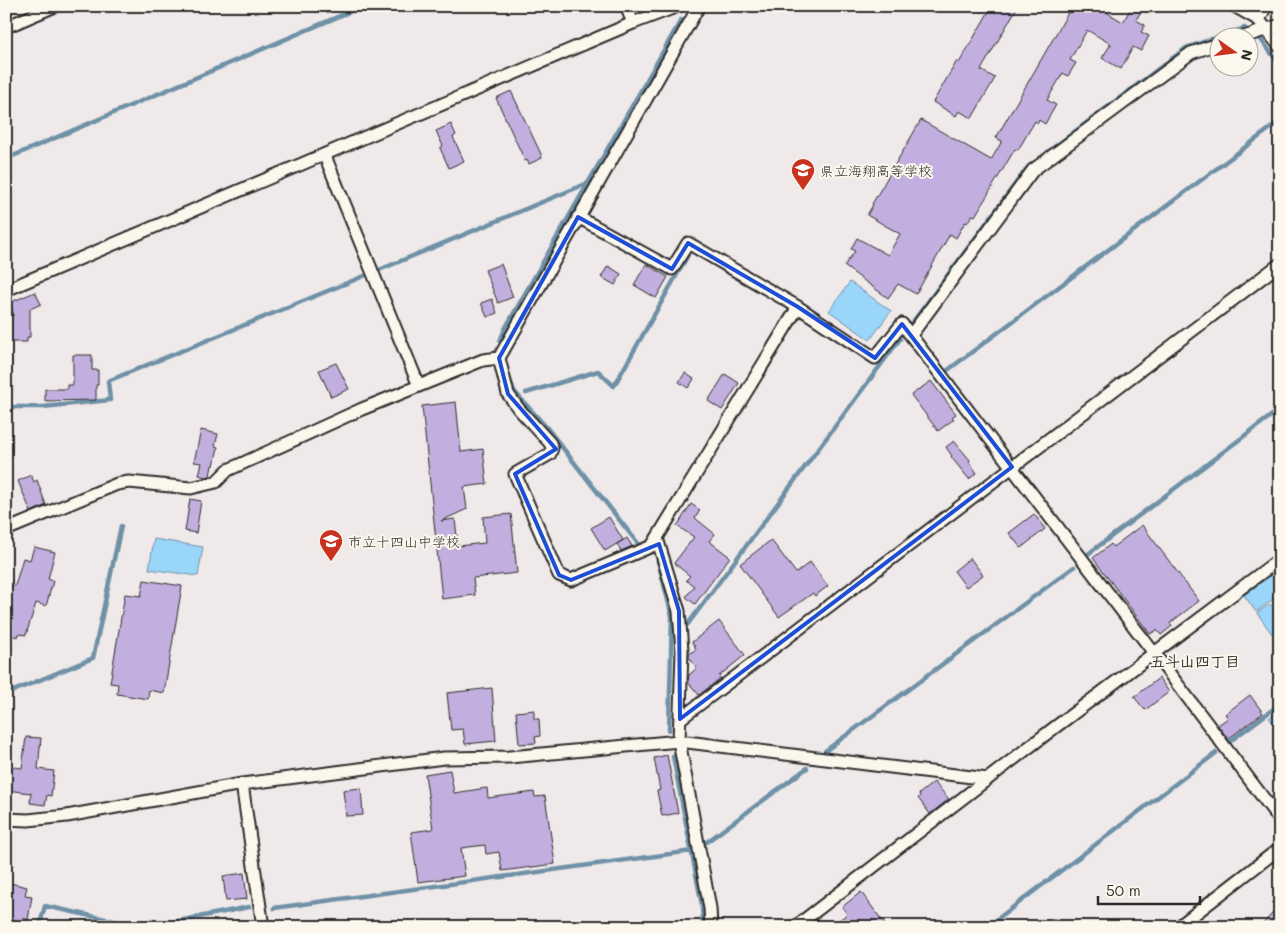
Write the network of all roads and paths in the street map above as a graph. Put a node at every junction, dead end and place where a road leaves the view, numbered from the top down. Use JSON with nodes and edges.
{"nodes":[{"id":1,"x":55,"y":6,"type":"edge"},
{"id":2,"x":626,"y":6,"type":"edge"},
{"id":3,"x":678,"y":6,"type":"edge"},
{"id":4,"x":699,"y":6,"type":"edge"},
{"id":5,"x":1234,"y":6,"type":"edge"},
{"id":6,"x":1266,"y":6,"type":"edge"},
{"id":7,"x":1258,"y":20,"type":"junction"},
{"id":8,"x":633,"y":23,"type":"junction"},
{"id":9,"x":1280,"y":25,"type":"edge"},
{"id":10,"x":6,"y":27,"type":"edge"},
{"id":11,"x":1267,"y":30,"type":"junction"},
{"id":12,"x":1258,"y":33,"type":"edge"},
{"id":13,"x":1208,"y":47,"type":"edge"},
{"id":14,"x":1280,"y":47,"type":"edge"},
{"id":15,"x":324,"y":156,"type":"junction"},
{"id":16,"x":578,"y":217,"type":"junction"},
{"id":17,"x":1280,"y":264,"type":"edge"},
{"id":18,"x":6,"y":290,"type":"edge"},
{"id":19,"x":798,"y":307,"type":"junction"},
{"id":20,"x":911,"y":335,"type":"junction"},
{"id":21,"x":498,"y":358,"type":"junction"},
{"id":22,"x":419,"y":386,"type":"junction"},
{"id":23,"x":1012,"y":467,"type":"junction"},
{"id":24,"x":6,"y":530,"type":"edge"},
{"id":25,"x":657,"y":538,"type":"junction"},
{"id":26,"x":1280,"y":559,"type":"edge"},
{"id":27,"x":1154,"y":653,"type":"junction"},
{"id":28,"x":680,"y":719,"type":"junction"},
{"id":29,"x":679,"y":741,"type":"junction"},
{"id":30,"x":988,"y":778,"type":"junction"},
{"id":31,"x":242,"y":784,"type":"junction"},
{"id":32,"x":6,"y":820,"type":"edge"},
{"id":33,"x":1280,"y":820,"type":"edge"},
{"id":34,"x":1280,"y":848,"type":"edge"},
{"id":35,"x":263,"y":927,"type":"edge"},
{"id":36,"x":711,"y":927,"type":"edge"},
{"id":37,"x":795,"y":927,"type":"edge"},
{"id":38,"x":1178,"y":927,"type":"edge"}],
"edges":[{"from":1,"to":10,"type":"street"},
{"from":2,"to":8,"type":"street"},
{"from":3,"to":8,"type":"street"},
{"from":4,"to":16,"type":"street"},
{"from":5,"to":7,"type":"street"},
{"from":6,"to":7,"type":"street"},
{"from":7,"to":11,"type":"street"},
{"from":8,"to":15,"type":"street"},
{"from":9,"to":11,"type":"street"},
{"from":11,"to":12,"type":"street"},
{"from":11,"to":14,"type":"street"},
{"from":13,"to":20,"type":"street"},
{"from":15,"to":18,"type":"street"},
{"from":15,"to":22,"type":"street"},
{"from":16,"to":19,"type":"street"},
{"from":16,"to":21,"type":"street"},
{"from":17,"to":23,"type":"street"},
{"from":19,"to":20,"type":"street"},
{"from":19,"to":25,"type":"street"},
{"from":20,"to":23,"type":"street"},
{"from":21,"to":22,"type":"street"},
{"from":21,"to":25,"type":"street"},
{"from":22,"to":24,"type":"street"},
{"from":23,"to":27,"type":"street"},
{"from":23,"to":28,"type":"street"},
{"from":25,"to":28,"type":"street"},
{"from":26,"to":27,"type":"street"},
{"from":27,"to":30,"type":"street"},
{"from":27,"to":33,"type":"street"},
{"from":28,"to":29,"type":"street"},
{"from":29,"to":30,"type":"street"},
{"from":29,"to":31,"type":"street"},
{"from":29,"to":36,"type":"street"},
{"from":30,"to":37,"type":"street"},
{"from":31,"to":32,"type":"street"},
{"from":31,"to":35,"type":"street"},
{"from":34,"to":38,"type":"street"}]}
